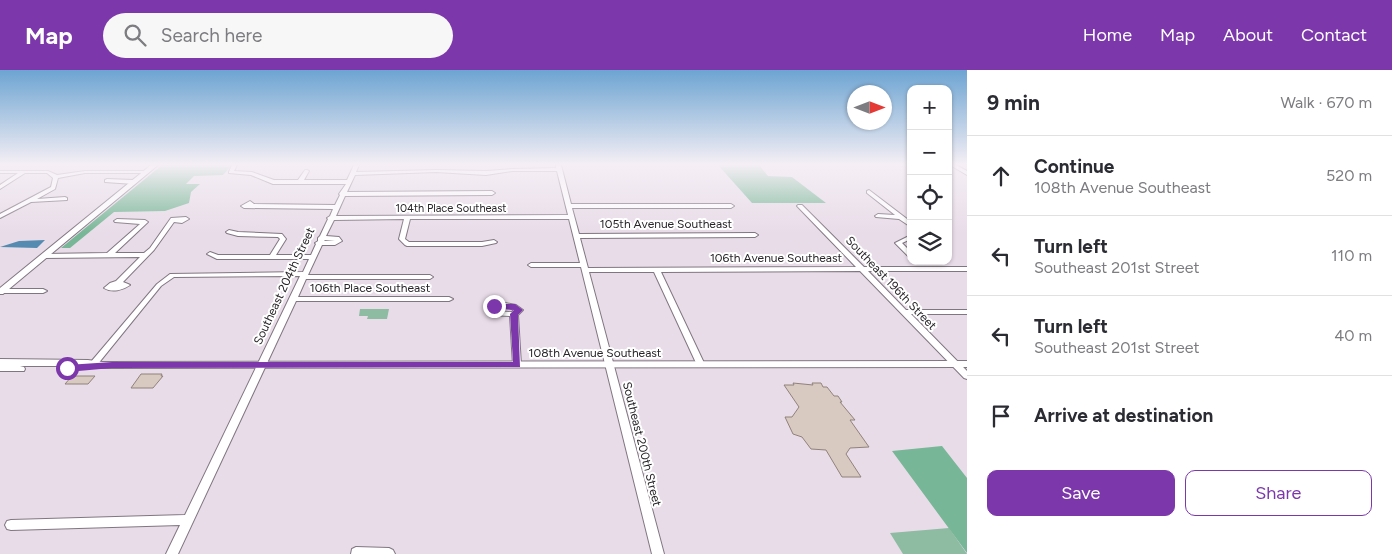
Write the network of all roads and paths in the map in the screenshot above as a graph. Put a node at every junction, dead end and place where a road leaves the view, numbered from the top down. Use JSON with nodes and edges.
{"nodes":[{"id":1,"x":52,"y":188,"type":"edge"},
{"id":2,"x":127,"y":188,"type":"edge"},
{"id":3,"x":345,"y":188,"type":"edge"},
{"id":4,"x":563,"y":188,"type":"edge"},
{"id":5,"x":869,"y":192,"type":"dead end"},
{"id":6,"x":492,"y":193,"type":"dead end"},
{"id":7,"x":342,"y":194,"type":"junction"},
{"id":8,"x":65,"y":200,"type":"dead end"},
{"id":9,"x":30,"y":201,"type":"junction"},
{"id":10,"x":251,"y":206,"type":"dead end"},
{"id":11,"x":568,"y":206,"type":"junction"},
{"id":12,"x":731,"y":206,"type":"dead end"},
{"id":13,"x":800,"y":206,"type":"dead end"},
{"id":14,"x":336,"y":207,"type":"junction"},
{"id":15,"x":0,"y":216,"type":"edge"},
{"id":16,"x":878,"y":216,"type":"dead end"},
{"id":17,"x":571,"y":217,"type":"junction"},
{"id":18,"x":902,"y":217,"type":"junction"},
{"id":19,"x":330,"y":218,"type":"junction"},
{"id":20,"x":407,"y":218,"type":"junction"},
{"id":21,"x":173,"y":220,"type":"dead end"},
{"id":22,"x":907,"y":221,"type":"edge"},
{"id":23,"x":117,"y":222,"type":"dead end"},
{"id":24,"x":229,"y":232,"type":"dead end"},
{"id":25,"x":755,"y":235,"type":"dead end"},
{"id":26,"x":576,"y":236,"type":"junction"},
{"id":27,"x":907,"y":239,"type":"edge"},
{"id":28,"x":494,"y":242,"type":"dead end"},
{"id":29,"x":907,"y":252,"type":"edge"},
{"id":30,"x":210,"y":254,"type":"dead end"},
{"id":31,"x":110,"y":255,"type":"junction"},
{"id":32,"x":145,"y":255,"type":"junction"},
{"id":33,"x":44,"y":256,"type":"junction"},
{"id":34,"x":272,"y":257,"type":"junction"},
{"id":35,"x":312,"y":257,"type":"junction"},
{"id":36,"x":531,"y":265,"type":"dead end"},
{"id":37,"x":922,"y":265,"type":"edge"},
{"id":38,"x":585,"y":267,"type":"junction"},
{"id":39,"x":862,"y":269,"type":"junction"},
{"id":40,"x":926,"y":269,"type":"junction"},
{"id":41,"x":967,"y":269,"type":"edge"},
{"id":42,"x":657,"y":270,"type":"junction"},
{"id":43,"x":303,"y":275,"type":"junction"},
{"id":44,"x":430,"y":277,"type":"dead end"},
{"id":45,"x":118,"y":283,"type":"dead end"},
{"id":46,"x":43,"y":291,"type":"dead end"},
{"id":47,"x":1,"y":292,"type":"edge"},
{"id":48,"x":292,"y":299,"type":"junction"},
{"id":49,"x":448,"y":299,"type":"dead end"},
{"id":50,"x":903,"y":312,"type":"junction"},
{"id":51,"x":967,"y":312,"type":"edge"},
{"id":52,"x":514,"y":314,"type":"dead end"},
{"id":53,"x":0,"y":362,"type":"edge"},
{"id":54,"x":98,"y":364,"type":"junction"},
{"id":55,"x":955,"y":364,"type":"junction"},
{"id":56,"x":967,"y":364,"type":"edge"},
{"id":57,"x":260,"y":365,"type":"junction"},
{"id":58,"x":517,"y":365,"type":"junction"},
{"id":59,"x":610,"y":365,"type":"junction"},
{"id":60,"x":701,"y":365,"type":"junction"},
{"id":61,"x":0,"y":368,"type":"edge"},
{"id":62,"x":967,"y":376,"type":"edge"},
{"id":63,"x":188,"y":520,"type":"junction"},
{"id":64,"x":11,"y":525,"type":"dead end"},
{"id":65,"x":356,"y":553,"type":"dead end"},
{"id":66,"x":172,"y":554,"type":"edge"},
{"id":67,"x":389,"y":554,"type":"edge"},
{"id":68,"x":658,"y":554,"type":"edge"}],
"edges":[{"from":1,"to":9,"type":"street"},
{"from":2,"to":33,"type":"main road"},
{"from":3,"to":7,"type":"street","name":"Southeast 204th Street"},
{"from":4,"to":11,"type":"street","name":"Southeast 200th Street"},
{"from":5,"to":18,"type":"street"},
{"from":6,"to":7,"type":"street"},
{"from":7,"to":14,"type":"street","name":"Southeast 204th Street"},
{"from":8,"to":9,"type":"street"},
{"from":9,"to":15,"type":"street"},
{"from":10,"to":14,"type":"street"},
{"from":11,"to":12,"type":"street"},
{"from":11,"to":17,"type":"street","name":"Southeast 200th Street"},
{"from":13,"to":39,"type":"street","name":"Southeast 196th Street"},
{"from":14,"to":19,"type":"street","name":"Southeast 204th Street"},
{"from":16,"to":18,"type":"street"},
{"from":17,"to":20,"type":"street","name":"104th Place Southeast"},
{"from":17,"to":26,"type":"street","name":"Southeast 200th Street"},
{"from":18,"to":22,"type":"street"},
{"from":19,"to":20,"type":"street","name":"104th Place Southeast"},
{"from":19,"to":35,"type":"street","name":"Southeast 204th Street"},
{"from":20,"to":28,"type":"street"},
{"from":21,"to":32,"type":"street"},
{"from":23,"to":31,"type":"street"},
{"from":24,"to":34,"type":"street"},
{"from":25,"to":26,"type":"street","name":"105th Avenue Southeast"},
{"from":26,"to":38,"type":"street","name":"Southeast 200th Street"},
{"from":27,"to":29,"type":"street"},
{"from":30,"to":34,"type":"street"},
{"from":31,"to":32,"type":"street"},
{"from":31,"to":33,"type":"street"},
{"from":32,"to":45,"type":"street"},
{"from":33,"to":47,"type":"main road"},
{"from":34,"to":35,"type":"street"},
{"from":35,"to":43,"type":"street","name":"Southeast 204th Street"},
{"from":36,"to":38,"type":"street","name":"106th Avenue Southeast"},
{"from":37,"to":40,"type":"street"},
{"from":38,"to":42,"type":"street","name":"106th Avenue Southeast"},
{"from":38,"to":59,"type":"street","name":"Southeast 200th Street"},
{"from":39,"to":40,"type":"street","name":"106th Avenue Southeast"},
{"from":39,"to":42,"type":"street","name":"106th Avenue Southeast"},
{"from":39,"to":50,"type":"street","name":"Southeast 196th Street"},
{"from":40,"to":41,"type":"street","name":"106th Avenue Southeast"},
{"from":42,"to":60,"type":"street"},
{"from":43,"to":44,"type":"street"},
{"from":43,"to":48,"type":"street","name":"Southeast 204th Street"},
{"from":43,"to":54,"type":"street"},
{"from":46,"to":47,"type":"street"},
{"from":48,"to":49,"type":"street","name":"106th Place Southeast"},
{"from":48,"to":57,"type":"street","name":"Southeast 204th Street"},
{"from":50,"to":51,"type":"street"},
{"from":50,"to":55,"type":"street","name":"Southeast 196th Street"},
{"from":52,"to":58,"type":"street"},
{"from":53,"to":54,"type":"main road","name":"108th Avenue Southeast"},
{"from":54,"to":57,"type":"main road","name":"108th Avenue Southeast"},
{"from":54,"to":61,"type":"main road","name":"108th Avenue Southeast"},
{"from":55,"to":56,"type":"main road","name":"108th Avenue Southeast"},
{"from":55,"to":60,"type":"main road","name":"108th Avenue Southeast"},
{"from":55,"to":62,"type":"street","name":"Southeast 196th Street"},
{"from":57,"to":58,"type":"main road","name":"108th Avenue Southeast"},
{"from":57,"to":63,"type":"street","name":"Southeast 204th Street"},
{"from":58,"to":59,"type":"main road","name":"108th Avenue Southeast"},
{"from":59,"to":60,"type":"main road","name":"108th Avenue Southeast"},
{"from":59,"to":68,"type":"street","name":"Southeast 200th Street"},
{"from":63,"to":64,"type":"street"},
{"from":63,"to":66,"type":"street","name":"Southeast 204th Street"},
{"from":65,"to":67,"type":"street"}]}
